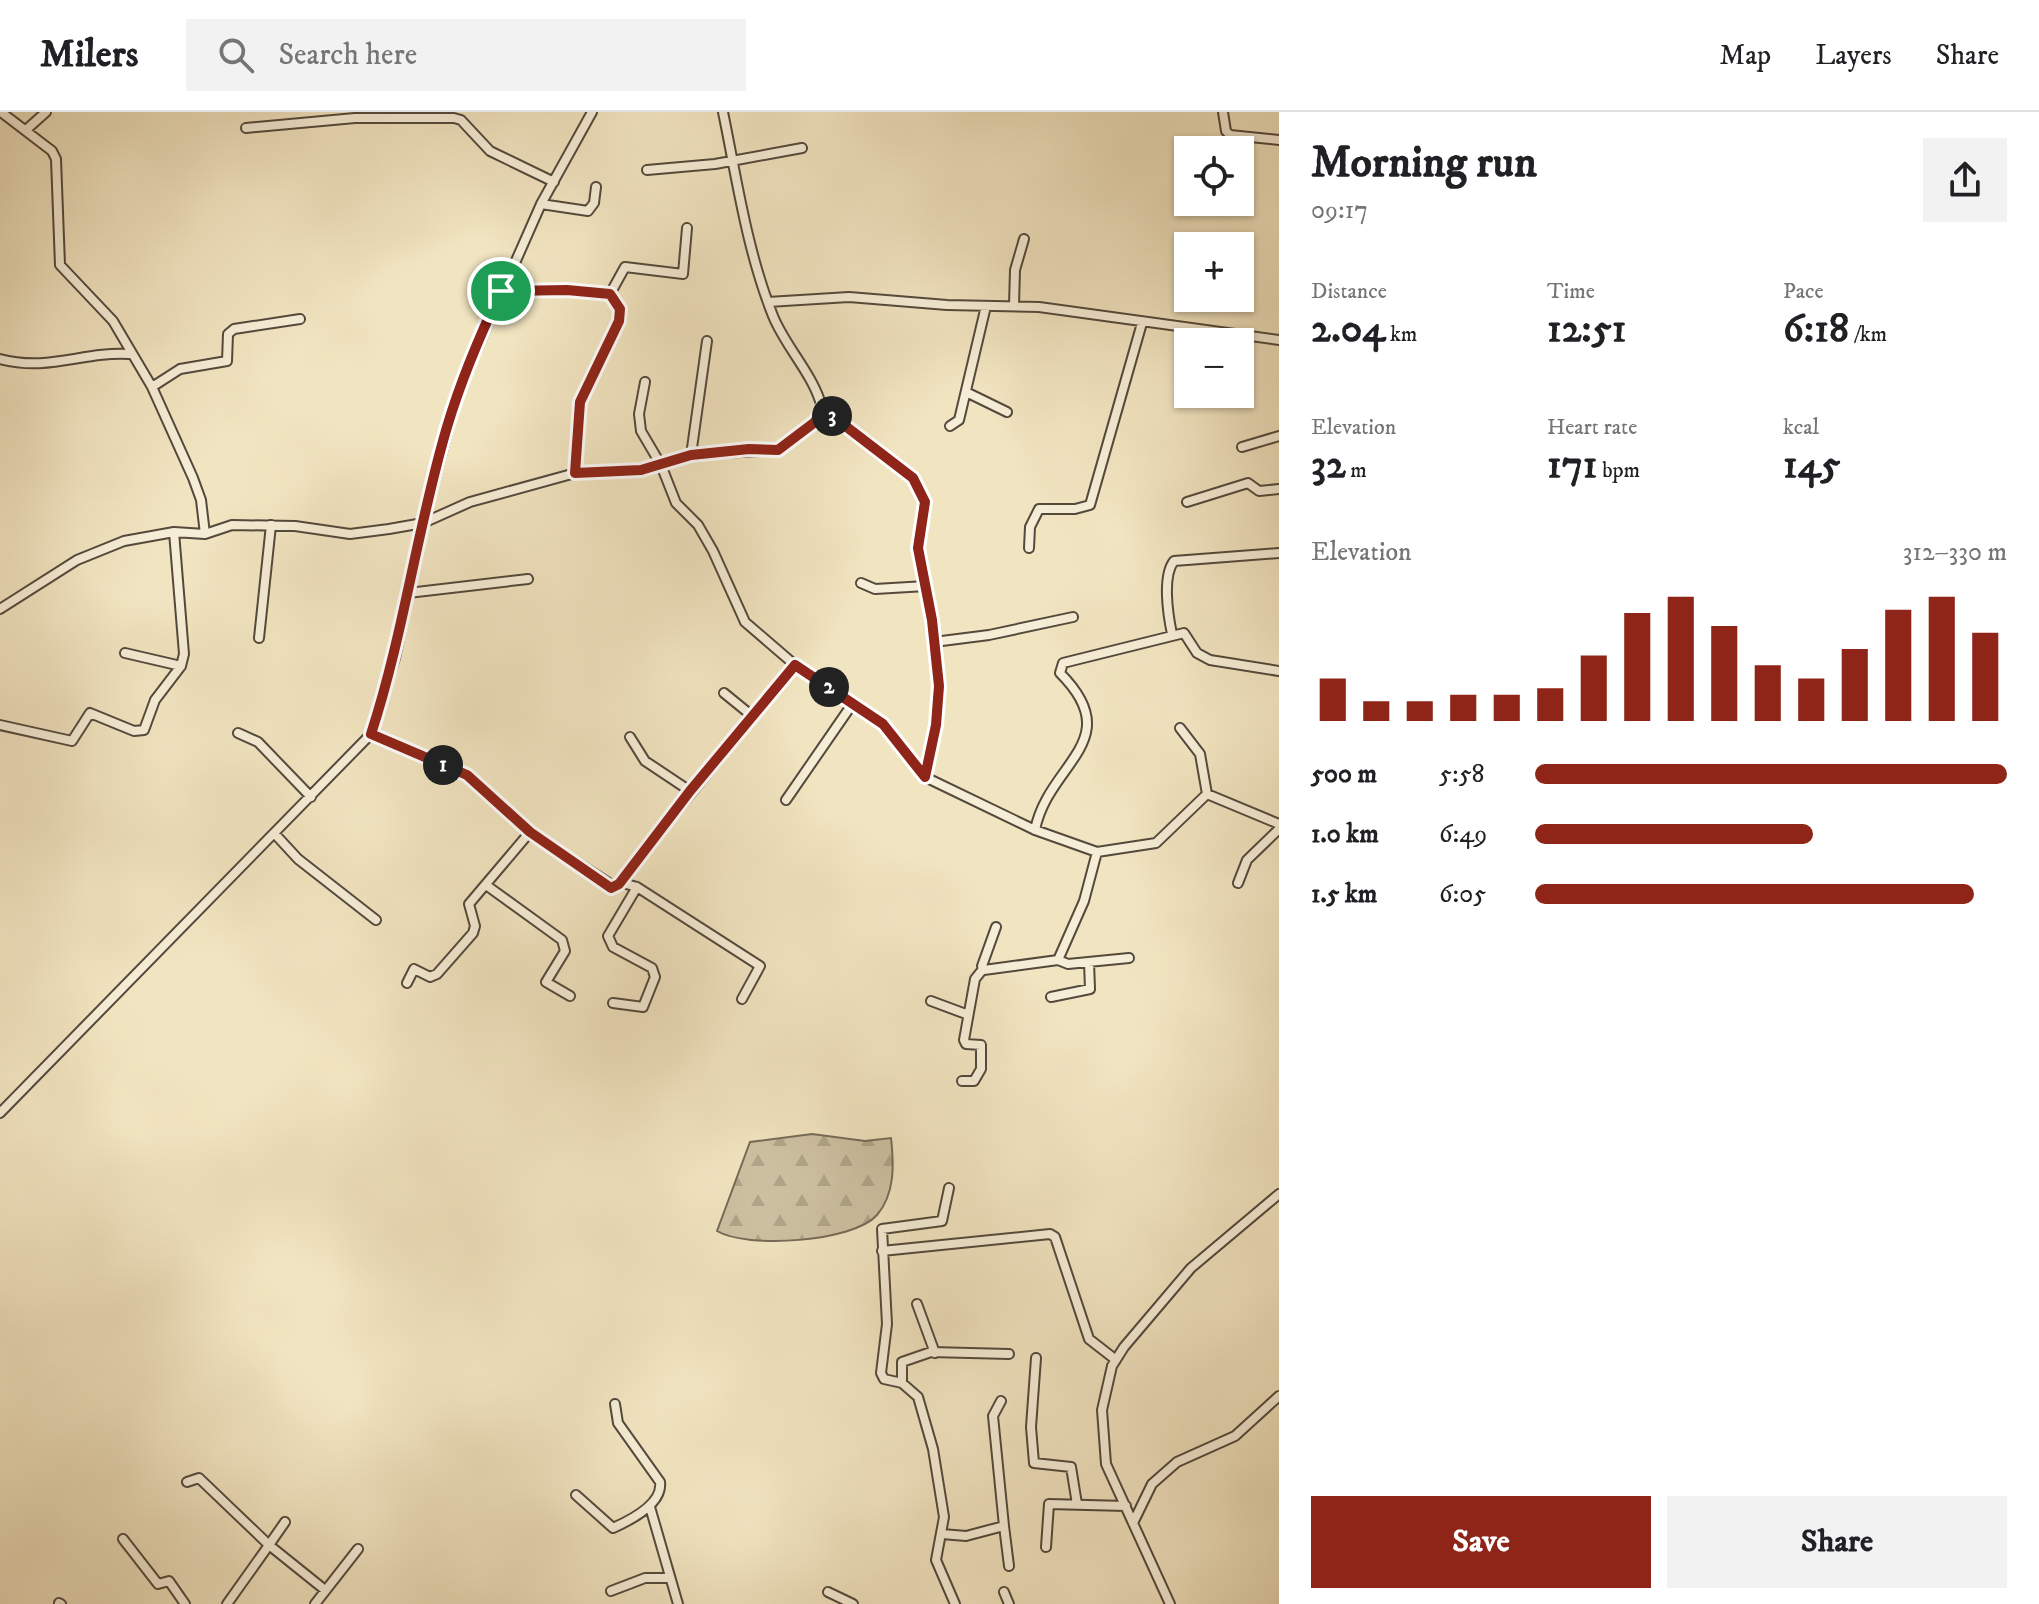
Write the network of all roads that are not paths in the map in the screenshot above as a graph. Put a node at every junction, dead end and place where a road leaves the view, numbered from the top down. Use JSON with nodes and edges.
{"nodes":[{"id":1,"x":1,"y":112,"type":"edge"},
{"id":2,"x":46,"y":112,"type":"edge"},
{"id":3,"x":592,"y":112,"type":"edge"},
{"id":4,"x":723,"y":112,"type":"edge"},
{"id":5,"x":1223,"y":112,"type":"edge"},
{"id":6,"x":246,"y":128,"type":"dead end"},
{"id":7,"x":27,"y":129,"type":"junction"},
{"id":8,"x":1279,"y":140,"type":"edge"},
{"id":9,"x":802,"y":148,"type":"dead end"},
{"id":10,"x":733,"y":160,"type":"junction"},
{"id":11,"x":647,"y":170,"type":"dead end"},
{"id":12,"x":554,"y":182,"type":"junction"},
{"id":13,"x":596,"y":187,"type":"dead end"},
{"id":14,"x":541,"y":204,"type":"junction"},
{"id":15,"x":687,"y":228,"type":"dead end"},
{"id":16,"x":1024,"y":239,"type":"dead end"},
{"id":17,"x":501,"y":291,"type":"junction"},
{"id":18,"x":610,"y":294,"type":"junction"},
{"id":19,"x":768,"y":302,"type":"junction"},
{"id":20,"x":1014,"y":305,"type":"junction"},
{"id":21,"x":986,"y":306,"type":"junction"},
{"id":22,"x":300,"y":319,"type":"dead end"},
{"id":23,"x":1142,"y":323,"type":"junction"},
{"id":24,"x":1279,"y":338,"type":"edge"},
{"id":25,"x":707,"y":341,"type":"dead end"},
{"id":26,"x":130,"y":354,"type":"junction"},
{"id":27,"x":0,"y":359,"type":"edge"},
{"id":28,"x":645,"y":382,"type":"dead end"},
{"id":29,"x":152,"y":387,"type":"junction"},
{"id":30,"x":966,"y":392,"type":"junction"},
{"id":31,"x":822,"y":408,"type":"junction"},
{"id":32,"x":1007,"y":412,"type":"dead end"},
{"id":33,"x":950,"y":426,"type":"dead end"},
{"id":34,"x":1279,"y":436,"type":"edge"},
{"id":35,"x":1242,"y":447,"type":"dead end"},
{"id":36,"x":691,"y":455,"type":"junction"},
{"id":37,"x":661,"y":465,"type":"junction"},
{"id":38,"x":575,"y":473,"type":"junction"},
{"id":39,"x":1279,"y":489,"type":"edge"},
{"id":40,"x":1187,"y":502,"type":"dead end"},
{"id":41,"x":423,"y":523,"type":"junction"},
{"id":42,"x":271,"y":525,"type":"junction"},
{"id":43,"x":174,"y":532,"type":"junction"},
{"id":44,"x":205,"y":534,"type":"junction"},
{"id":45,"x":1029,"y":548,"type":"dead end"},
{"id":46,"x":1279,"y":553,"type":"edge"},
{"id":47,"x":528,"y":579,"type":"dead end"},
{"id":48,"x":861,"y":583,"type":"dead end"},
{"id":49,"x":926,"y":586,"type":"junction"},
{"id":50,"x":408,"y":593,"type":"junction"},
{"id":51,"x":0,"y":609,"type":"edge"},
{"id":52,"x":1073,"y":617,"type":"dead end"},
{"id":53,"x":1172,"y":634,"type":"junction"},
{"id":54,"x":259,"y":638,"type":"dead end"},
{"id":55,"x":934,"y":642,"type":"junction"},
{"id":56,"x":125,"y":653,"type":"dead end"},
{"id":57,"x":795,"y":665,"type":"junction"},
{"id":58,"x":181,"y":666,"type":"junction"},
{"id":59,"x":1279,"y":671,"type":"edge"},
{"id":60,"x":724,"y":693,"type":"dead end"},
{"id":61,"x":853,"y":703,"type":"junction"},
{"id":62,"x":751,"y":715,"type":"junction"},
{"id":63,"x":0,"y":725,"type":"edge"},
{"id":64,"x":1180,"y":728,"type":"dead end"},
{"id":65,"x":238,"y":733,"type":"dead end"},
{"id":66,"x":371,"y":734,"type":"junction"},
{"id":67,"x":630,"y":737,"type":"dead end"},
{"id":68,"x":925,"y":777,"type":"junction"},
{"id":69,"x":690,"y":791,"type":"junction"},
{"id":70,"x":1207,"y":794,"type":"junction"},
{"id":71,"x":311,"y":797,"type":"junction"},
{"id":72,"x":786,"y":800,"type":"dead end"},
{"id":73,"x":1279,"y":826,"type":"edge"},
{"id":74,"x":1035,"y":830,"type":"junction"},
{"id":75,"x":530,"y":832,"type":"junction"},
{"id":76,"x":274,"y":833,"type":"junction"},
{"id":77,"x":1097,"y":852,"type":"junction"},
{"id":78,"x":619,"y":882,"type":"junction"},
{"id":79,"x":1238,"y":883,"type":"dead end"},
{"id":80,"x":486,"y":885,"type":"junction"},
{"id":81,"x":637,"y":887,"type":"junction"},
{"id":82,"x":376,"y":920,"type":"dead end"},
{"id":83,"x":996,"y":927,"type":"dead end"},
{"id":84,"x":1129,"y":958,"type":"dead end"},
{"id":85,"x":1058,"y":960,"type":"junction"},
{"id":86,"x":1089,"y":962,"type":"junction"},
{"id":87,"x":983,"y":969,"type":"junction"},
{"id":88,"x":407,"y":983,"type":"dead end"},
{"id":89,"x":570,"y":996,"type":"dead end"},
{"id":90,"x":1051,"y":997,"type":"dead end"},
{"id":91,"x":742,"y":999,"type":"dead end"},
{"id":92,"x":931,"y":1001,"type":"dead end"},
{"id":93,"x":613,"y":1003,"type":"dead end"},
{"id":94,"x":966,"y":1014,"type":"junction"},
{"id":95,"x":962,"y":1081,"type":"dead end"},
{"id":96,"x":0,"y":1113,"type":"edge"},
{"id":97,"x":949,"y":1188,"type":"dead end"},
{"id":98,"x":1279,"y":1194,"type":"edge"},
{"id":99,"x":882,"y":1251,"type":"junction"},
{"id":100,"x":917,"y":1304,"type":"dead end"},
{"id":101,"x":935,"y":1353,"type":"junction"},
{"id":102,"x":1009,"y":1354,"type":"dead end"},
{"id":103,"x":1036,"y":1358,"type":"dead end"},
{"id":104,"x":1116,"y":1360,"type":"junction"},
{"id":105,"x":902,"y":1383,"type":"junction"},
{"id":106,"x":1279,"y":1396,"type":"edge"},
{"id":107,"x":1001,"y":1401,"type":"dead end"},
{"id":108,"x":615,"y":1404,"type":"dead end"},
{"id":109,"x":187,"y":1482,"type":"dead end"},
{"id":110,"x":576,"y":1495,"type":"dead end"},
{"id":111,"x":1077,"y":1504,"type":"junction"},
{"id":112,"x":1126,"y":1506,"type":"junction"},
{"id":113,"x":650,"y":1507,"type":"junction"},
{"id":114,"x":285,"y":1522,"type":"dead end"},
{"id":115,"x":1133,"y":1523,"type":"junction"},
{"id":116,"x":1004,"y":1526,"type":"junction"},
{"id":117,"x":942,"y":1534,"type":"junction"},
{"id":118,"x":123,"y":1539,"type":"dead end"},
{"id":119,"x":269,"y":1545,"type":"junction"},
{"id":120,"x":1046,"y":1547,"type":"dead end"},
{"id":121,"x":358,"y":1549,"type":"dead end"},
{"id":122,"x":1009,"y":1566,"type":"dead end"},
{"id":123,"x":668,"y":1578,"type":"junction"},
{"id":124,"x":325,"y":1590,"type":"junction"},
{"id":125,"x":611,"y":1591,"type":"dead end"},
{"id":126,"x":828,"y":1592,"type":"dead end"},
{"id":127,"x":1004,"y":1592,"type":"dead end"},
{"id":128,"x":185,"y":1604,"type":"edge"},
{"id":129,"x":227,"y":1604,"type":"edge"},
{"id":130,"x":315,"y":1604,"type":"edge"},
{"id":131,"x":678,"y":1604,"type":"edge"},
{"id":132,"x":853,"y":1604,"type":"edge"},
{"id":133,"x":955,"y":1604,"type":"edge"},
{"id":134,"x":1009,"y":1604,"type":"edge"},
{"id":135,"x":1170,"y":1604,"type":"edge"}],
"edges":[{"from":1,"to":7,"type":"street"},
{"from":2,"to":7,"type":"street"},
{"from":3,"to":12,"type":"street"},
{"from":4,"to":10,"type":"street"},
{"from":5,"to":8,"type":"street"},
{"from":6,"to":12,"type":"street"},
{"from":7,"to":26,"type":"street"},
{"from":9,"to":10,"type":"street"},
{"from":10,"to":11,"type":"street"},
{"from":10,"to":19,"type":"street"},
{"from":12,"to":14,"type":"street"},
{"from":13,"to":14,"type":"street"},
{"from":14,"to":17,"type":"street"},
{"from":15,"to":18,"type":"street"},
{"from":16,"to":20,"type":"street"},
{"from":17,"to":18,"type":"street"},
{"from":17,"to":41,"type":"street"},
{"from":18,"to":38,"type":"street"},
{"from":19,"to":21,"type":"street"},
{"from":19,"to":31,"type":"street"},
{"from":20,"to":21,"type":"street"},
{"from":20,"to":23,"type":"street"},
{"from":21,"to":30,"type":"street"},
{"from":22,"to":29,"type":"street"},
{"from":23,"to":24,"type":"street"},
{"from":23,"to":45,"type":"street"},
{"from":25,"to":36,"type":"street"},
{"from":26,"to":27,"type":"street"},
{"from":26,"to":29,"type":"street"},
{"from":28,"to":37,"type":"street"},
{"from":29,"to":44,"type":"street"},
{"from":30,"to":32,"type":"street"},
{"from":30,"to":33,"type":"street"},
{"from":31,"to":36,"type":"street"},
{"from":31,"to":49,"type":"street"},
{"from":34,"to":35,"type":"street"},
{"from":36,"to":37,"type":"street"},
{"from":37,"to":38,"type":"street"},
{"from":37,"to":57,"type":"street"},
{"from":38,"to":41,"type":"street"},
{"from":39,"to":40,"type":"street"},
{"from":41,"to":42,"type":"street"},
{"from":41,"to":50,"type":"street"},
{"from":42,"to":44,"type":"street"},
{"from":42,"to":54,"type":"street"},
{"from":43,"to":44,"type":"street"},
{"from":43,"to":51,"type":"street"},
{"from":43,"to":58,"type":"street"},
{"from":46,"to":53,"type":"street"},
{"from":47,"to":50,"type":"street"},
{"from":48,"to":49,"type":"street"},
{"from":49,"to":55,"type":"street"},
{"from":50,"to":66,"type":"street"},
{"from":52,"to":55,"type":"street"},
{"from":53,"to":59,"type":"street"},
{"from":53,"to":74,"type":"street"},
{"from":55,"to":68,"type":"street"},
{"from":56,"to":58,"type":"street"},
{"from":57,"to":61,"type":"street"},
{"from":57,"to":62,"type":"street"},
{"from":58,"to":63,"type":"street"},
{"from":60,"to":62,"type":"street"},
{"from":61,"to":68,"type":"street"},
{"from":61,"to":72,"type":"street"},
{"from":62,"to":69,"type":"street"},
{"from":64,"to":70,"type":"street"},
{"from":65,"to":71,"type":"street"},
{"from":66,"to":71,"type":"street"},
{"from":66,"to":75,"type":"street"},
{"from":67,"to":69,"type":"street"},
{"from":68,"to":74,"type":"street"},
{"from":69,"to":78,"type":"street"},
{"from":70,"to":73,"type":"street"},
{"from":70,"to":77,"type":"street"},
{"from":71,"to":76,"type":"street"},
{"from":73,"to":79,"type":"street"},
{"from":74,"to":77,"type":"street"},
{"from":75,"to":78,"type":"street"},
{"from":75,"to":80,"type":"street"},
{"from":76,"to":82,"type":"street"},
{"from":76,"to":96,"type":"street"},
{"from":77,"to":85,"type":"street"},
{"from":78,"to":81,"type":"street"},
{"from":80,"to":88,"type":"street"},
{"from":80,"to":89,"type":"street"},
{"from":81,"to":91,"type":"street"},
{"from":81,"to":93,"type":"street"},
{"from":83,"to":87,"type":"street"},
{"from":84,"to":86,"type":"street"},
{"from":85,"to":86,"type":"street"},
{"from":85,"to":87,"type":"street"},
{"from":86,"to":90,"type":"street"},
{"from":87,"to":94,"type":"street"},
{"from":92,"to":94,"type":"street"},
{"from":94,"to":95,"type":"street"},
{"from":97,"to":99,"type":"street"},
{"from":98,"to":104,"type":"street"},
{"from":99,"to":104,"type":"street"},
{"from":99,"to":105,"type":"street"},
{"from":100,"to":101,"type":"street"},
{"from":101,"to":102,"type":"street"},
{"from":101,"to":105,"type":"street"},
{"from":103,"to":111,"type":"street"},
{"from":104,"to":112,"type":"street"},
{"from":105,"to":117,"type":"street"},
{"from":106,"to":115,"type":"street"},
{"from":107,"to":116,"type":"street"},
{"from":108,"to":113,"type":"street"},
{"from":109,"to":119,"type":"street"},
{"from":110,"to":113,"type":"street"},
{"from":111,"to":112,"type":"street"},
{"from":111,"to":120,"type":"street"},
{"from":112,"to":115,"type":"street"},
{"from":113,"to":123,"type":"street"},
{"from":114,"to":119,"type":"street"},
{"from":115,"to":135,"type":"street"},
{"from":116,"to":117,"type":"street"},
{"from":116,"to":122,"type":"street"},
{"from":117,"to":133,"type":"street"},
{"from":118,"to":128,"type":"street"},
{"from":119,"to":124,"type":"street"},
{"from":119,"to":129,"type":"street"},
{"from":121,"to":124,"type":"street"},
{"from":123,"to":125,"type":"street"},
{"from":123,"to":131,"type":"street"},
{"from":124,"to":130,"type":"street"},
{"from":126,"to":132,"type":"street"},
{"from":127,"to":134,"type":"street"}]}
